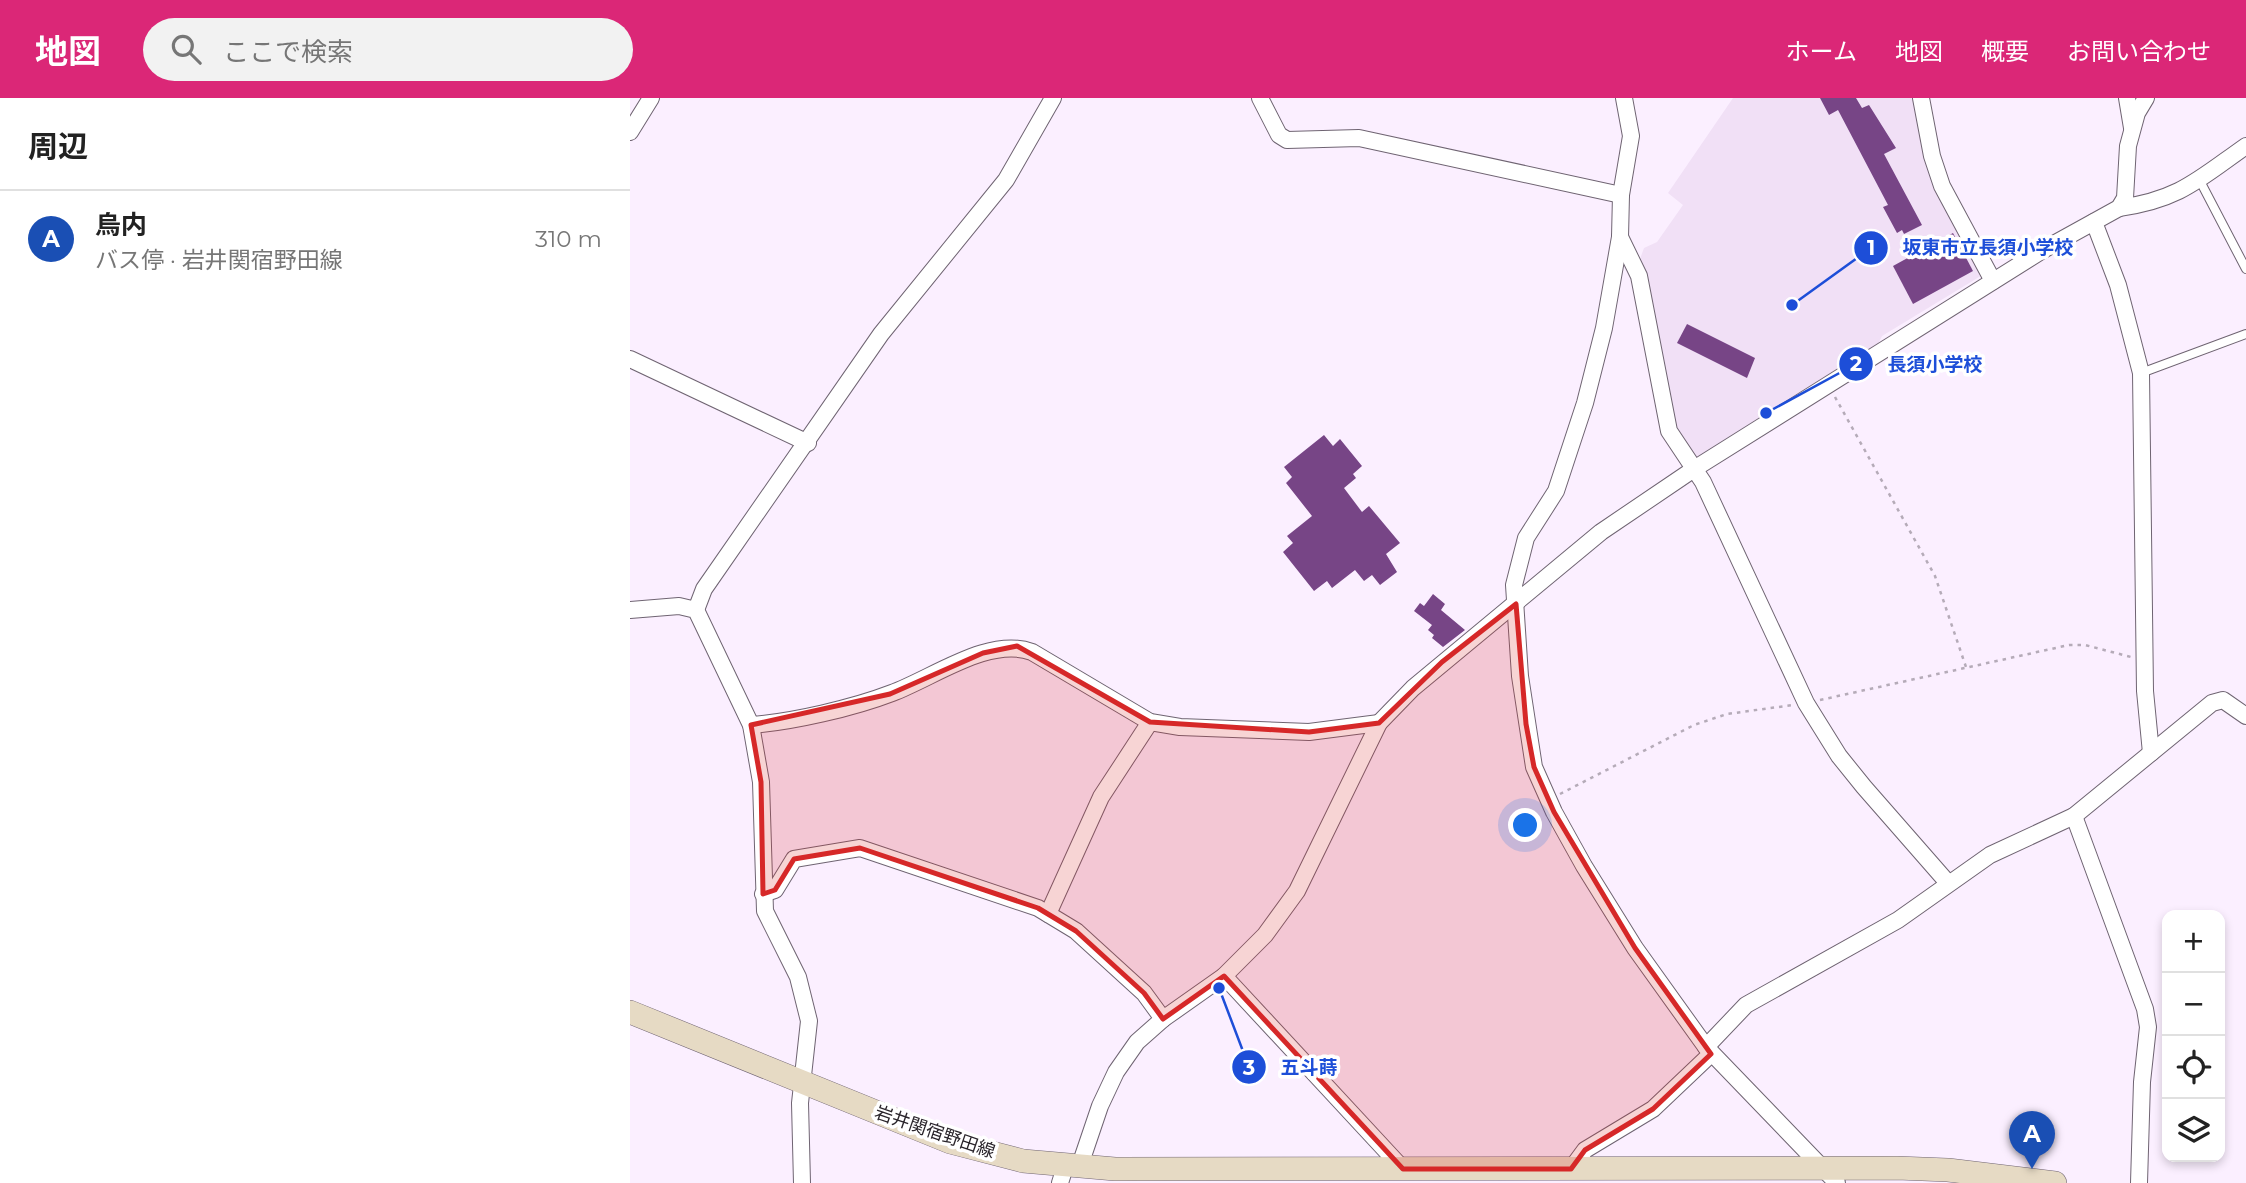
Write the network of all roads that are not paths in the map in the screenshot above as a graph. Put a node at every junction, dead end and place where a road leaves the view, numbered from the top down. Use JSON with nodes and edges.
{"nodes":[{"id":1,"x":651,"y":98,"type":"edge"},
{"id":2,"x":1053,"y":98,"type":"edge"},
{"id":3,"x":1261,"y":98,"type":"edge"},
{"id":4,"x":1624,"y":98,"type":"edge"},
{"id":5,"x":1921,"y":98,"type":"edge"},
{"id":6,"x":2127,"y":98,"type":"edge"},
{"id":7,"x":2146,"y":98,"type":"edge"},
{"id":8,"x":2132,"y":128,"type":"junction"},
{"id":9,"x":630,"y":132,"type":"edge"},
{"id":10,"x":2246,"y":146,"type":"edge"},
{"id":11,"x":2199,"y":179,"type":"junction"},
{"id":12,"x":1621,"y":195,"type":"junction"},
{"id":13,"x":2119,"y":208,"type":"junction"},
{"id":14,"x":2094,"y":222,"type":"junction"},
{"id":15,"x":1620,"y":237,"type":"junction"},
{"id":16,"x":2246,"y":269,"type":"edge"},
{"id":17,"x":1993,"y":281,"type":"junction"},
{"id":18,"x":2246,"y":334,"type":"edge"},
{"id":19,"x":630,"y":359,"type":"edge"},
{"id":20,"x":2141,"y":373,"type":"junction"},
{"id":21,"x":808,"y":443,"type":"junction"},
{"id":22,"x":1694,"y":469,"type":"junction"},
{"id":23,"x":1516,"y":604,"type":"junction"},
{"id":24,"x":630,"y":610,"type":"edge"},
{"id":25,"x":696,"y":610,"type":"junction"},
{"id":26,"x":2246,"y":716,"type":"edge"},
{"id":27,"x":1150,"y":722,"type":"junction"},
{"id":28,"x":1379,"y":723,"type":"junction"},
{"id":29,"x":751,"y":725,"type":"junction"},
{"id":30,"x":2151,"y":753,"type":"junction"},
{"id":31,"x":2074,"y":816,"type":"junction"},
{"id":32,"x":1948,"y":883,"type":"junction"},
{"id":33,"x":763,"y":894,"type":"junction"},
{"id":34,"x":1048,"y":914,"type":"junction"},
{"id":35,"x":1224,"y":975,"type":"junction"},
{"id":36,"x":630,"y":1012,"type":"edge"},
{"id":37,"x":1163,"y":1019,"type":"junction"},
{"id":38,"x":1709,"y":1050,"type":"junction"},
{"id":39,"x":802,"y":1083,"type":"junction"},
{"id":40,"x":1403,"y":1168,"type":"junction"},
{"id":41,"x":1538,"y":1169,"type":"junction"},
{"id":42,"x":1571,"y":1169,"type":"junction"},
{"id":43,"x":1068,"y":1172,"type":"edge"},
{"id":44,"x":1830,"y":1175,"type":"edge"},
{"id":45,"x":802,"y":1183,"type":"edge"},
{"id":46,"x":1517,"y":1183,"type":"edge"},
{"id":47,"x":2055,"y":1183,"type":"edge"},
{"id":48,"x":2138,"y":1183,"type":"edge"}],
"edges":[{"from":1,"to":9,"type":"street"},
{"from":2,"to":21,"type":"street"},
{"from":3,"to":12,"type":"street"},
{"from":4,"to":12,"type":"street"},
{"from":5,"to":17,"type":"street"},
{"from":6,"to":8,"type":"street"},
{"from":7,"to":8,"type":"street"},
{"from":8,"to":13,"type":"street"},
{"from":10,"to":11,"type":"street"},
{"from":11,"to":13,"type":"street"},
{"from":11,"to":16,"type":"lane"},
{"from":12,"to":15,"type":"street"},
{"from":13,"to":14,"type":"street"},
{"from":14,"to":17,"type":"street"},
{"from":14,"to":20,"type":"street"},
{"from":15,"to":22,"type":"street"},
{"from":15,"to":23,"type":"street"},
{"from":17,"to":22,"type":"street"},
{"from":18,"to":20,"type":"lane"},
{"from":19,"to":21,"type":"street"},
{"from":20,"to":30,"type":"street"},
{"from":21,"to":25,"type":"street"},
{"from":22,"to":23,"type":"street"},
{"from":22,"to":32,"type":"street"},
{"from":23,"to":28,"type":"street"},
{"from":23,"to":38,"type":"street"},
{"from":24,"to":25,"type":"street"},
{"from":25,"to":29,"type":"street"},
{"from":26,"to":30,"type":"street"},
{"from":27,"to":28,"type":"street"},
{"from":27,"to":29,"type":"street"},
{"from":27,"to":34,"type":"street"},
{"from":28,"to":35,"type":"street"},
{"from":29,"to":33,"type":"street"},
{"from":30,"to":31,"type":"street"},
{"from":31,"to":32,"type":"street"},
{"from":31,"to":48,"type":"street"},
{"from":32,"to":38,"type":"street"},
{"from":33,"to":34,"type":"street"},
{"from":33,"to":39,"type":"street"},
{"from":34,"to":37,"type":"street"},
{"from":35,"to":37,"type":"street"},
{"from":35,"to":40,"type":"street"},
{"from":36,"to":39,"type":"main road","name":"岩井関宿野田線"},
{"from":37,"to":43,"type":"street"},
{"from":38,"to":42,"type":"street"},
{"from":38,"to":44,"type":"street"},
{"from":39,"to":43,"type":"main road","name":"岩井関宿野田線"},
{"from":39,"to":45,"type":"street"},
{"from":40,"to":41,"type":"main road","name":"岩井関宿野田線"},
{"from":40,"to":43,"type":"main road","name":"岩井関宿野田線"},
{"from":41,"to":42,"type":"main road","name":"岩井関宿野田線"},
{"from":41,"to":46,"type":"street"},
{"from":42,"to":44,"type":"main road","name":"岩井関宿野田線"},
{"from":44,"to":47,"type":"main road","name":"岩井関宿野田線"}]}
